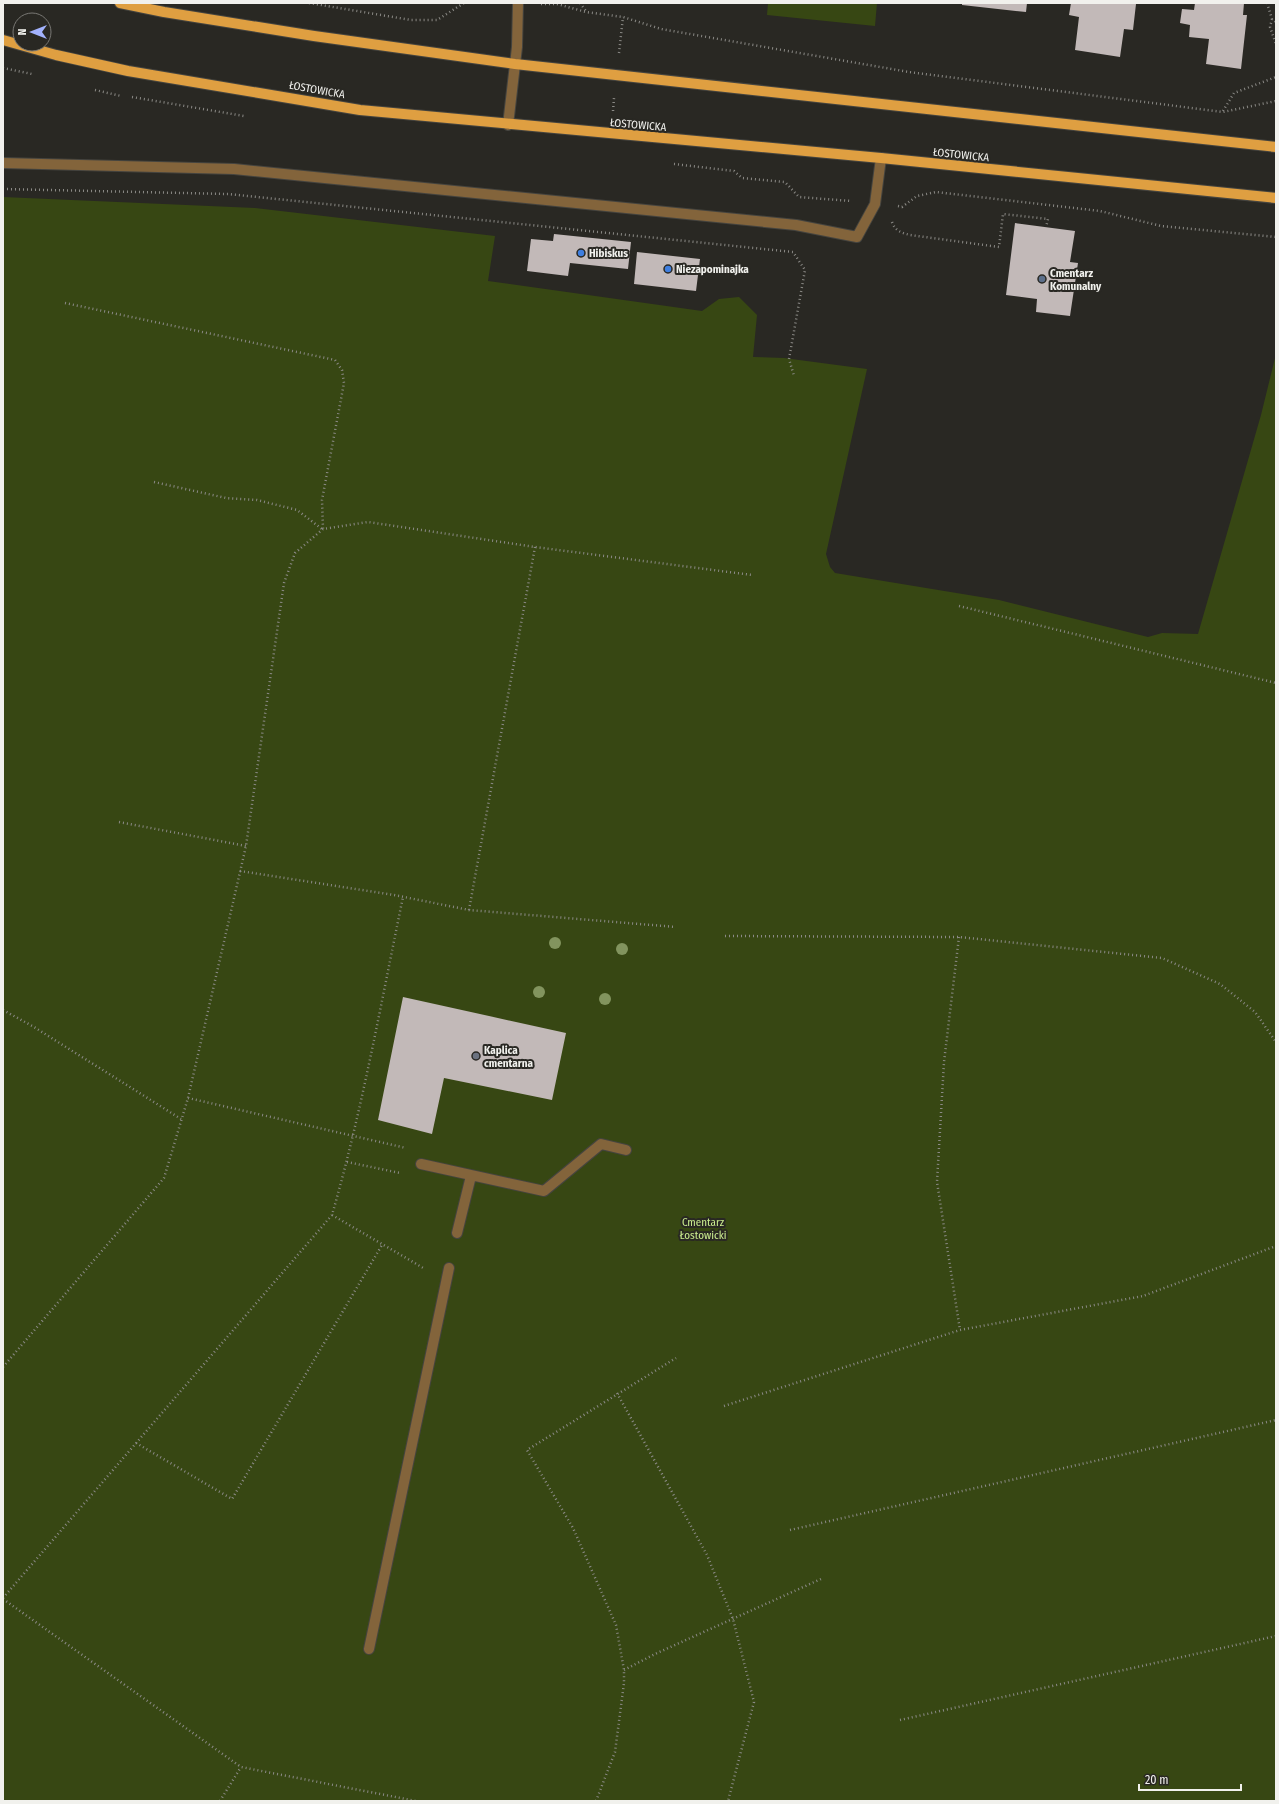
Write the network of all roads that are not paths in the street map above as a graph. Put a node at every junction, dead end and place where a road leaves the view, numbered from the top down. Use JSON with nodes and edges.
{"nodes":[{"id":1,"x":120,"y":3,"type":"edge"},
{"id":2,"x":518,"y":3,"type":"edge"},
{"id":3,"x":3,"y":40,"type":"edge"},
{"id":4,"x":515,"y":64,"type":"junction"},
{"id":5,"x":508,"y":124,"type":"junction"},
{"id":6,"x":1276,"y":147,"type":"edge"},
{"id":7,"x":882,"y":158,"type":"junction"},
{"id":8,"x":3,"y":163,"type":"edge"},
{"id":9,"x":1276,"y":198,"type":"edge"},
{"id":10,"x":626,"y":1150,"type":"dead end"},
{"id":11,"x":421,"y":1164,"type":"dead end"},
{"id":12,"x":471,"y":1176,"type":"junction"},
{"id":13,"x":457,"y":1233,"type":"dead end"},
{"id":14,"x":449,"y":1268,"type":"dead end"},
{"id":15,"x":369,"y":1649,"type":"dead end"}],
"edges":[{"from":1,"to":4,"type":"main road"},
{"from":2,"to":4,"type":"street"},
{"from":3,"to":5,"type":"main road","name":"ŁOSTOWICKA"},
{"from":4,"to":5,"type":"street"},
{"from":4,"to":6,"type":"main road"},
{"from":5,"to":7,"type":"main road","name":"ŁOSTOWICKA"},
{"from":7,"to":8,"type":"street"},
{"from":7,"to":9,"type":"main road","name":"ŁOSTOWICKA"},
{"from":10,"to":12,"type":"street"},
{"from":11,"to":12,"type":"street"},
{"from":12,"to":13,"type":"street"},
{"from":14,"to":15,"type":"street"}]}
